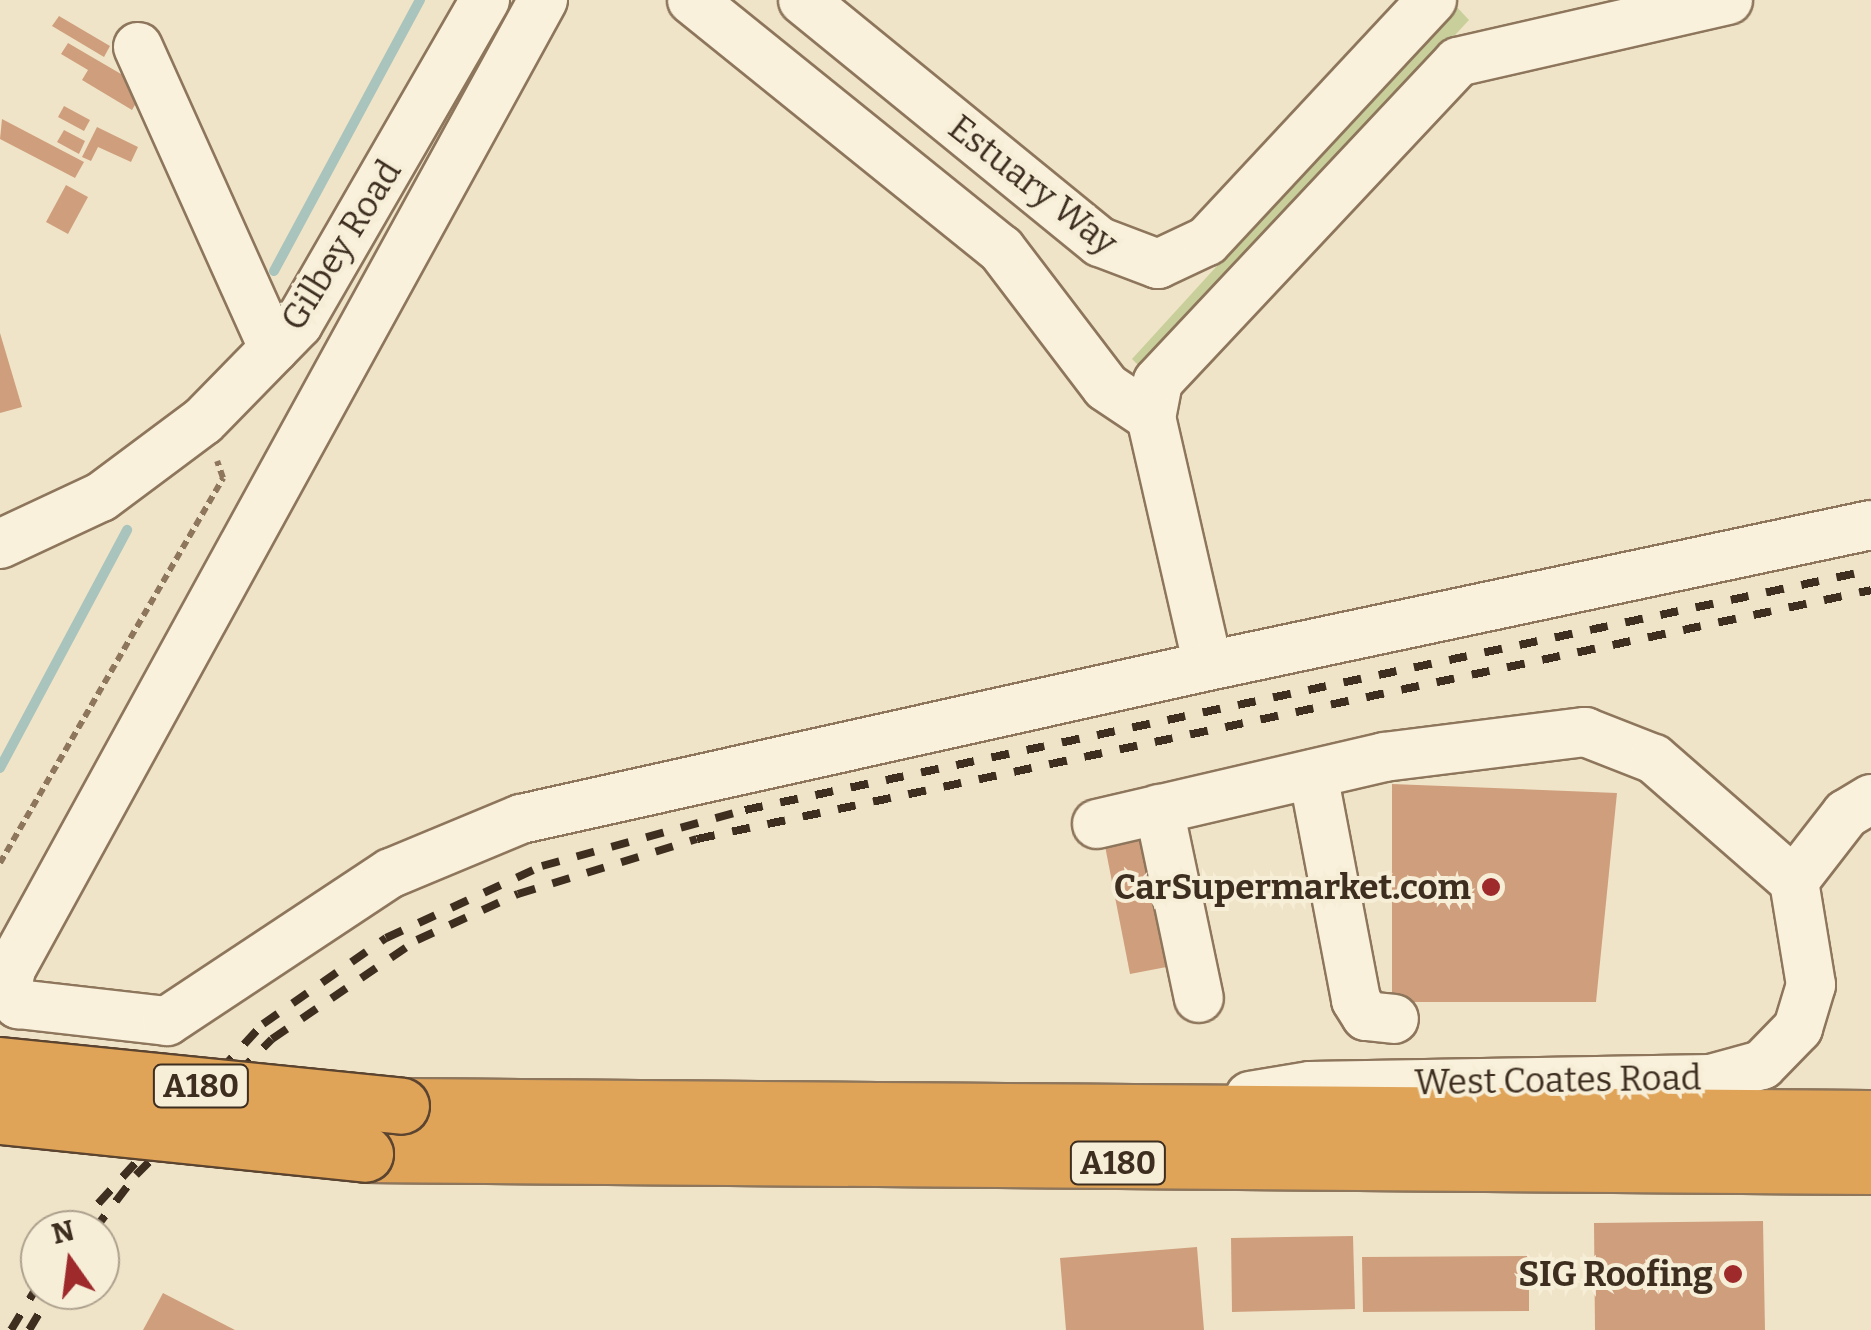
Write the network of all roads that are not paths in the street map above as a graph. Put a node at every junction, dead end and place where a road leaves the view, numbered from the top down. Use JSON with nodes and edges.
{"nodes":[{"id":1,"x":485,"y":0,"type":"edge"},
{"id":2,"x":543,"y":0,"type":"edge"},
{"id":3,"x":692,"y":0,"type":"edge"},
{"id":4,"x":803,"y":0,"type":"edge"},
{"id":5,"x":1432,"y":0,"type":"edge"},
{"id":6,"x":1728,"y":0,"type":"edge"},
{"id":7,"x":1600,"y":13,"type":"edge"},
{"id":8,"x":138,"y":47,"type":"dead end"},
{"id":9,"x":274,"y":348,"type":"junction"},
{"id":10,"x":1151,"y":417,"type":"junction"},
{"id":11,"x":1871,"y":525,"type":"edge"},
{"id":12,"x":0,"y":544,"type":"edge"},
{"id":13,"x":1208,"y":666,"type":"junction"},
{"id":14,"x":1314,"y":774,"type":"junction"},
{"id":15,"x":1871,"y":799,"type":"edge"},
{"id":16,"x":1159,"y":809,"type":"junction"},
{"id":17,"x":1096,"y":824,"type":"dead end"},
{"id":18,"x":1794,"y":882,"type":"junction"},
{"id":19,"x":1200,"y":998,"type":"dead end"},
{"id":20,"x":1394,"y":1019,"type":"dead end"},
{"id":21,"x":0,"y":1065,"type":"edge"},
{"id":22,"x":1152,"y":1113,"type":"junction"},
{"id":23,"x":0,"y":1116,"type":"edge"},
{"id":24,"x":1871,"y":1118,"type":"edge"},
{"id":25,"x":1871,"y":1166,"type":"edge"}],
"edges":[{"from":1,"to":9,"type":"street","name":"Gilbey Road"},
{"from":2,"to":13,"type":"street"},
{"from":3,"to":10,"type":"street"},
{"from":4,"to":5,"type":"street","name":"Estuary Way"},
{"from":6,"to":7,"type":"street"},
{"from":7,"to":10,"type":"street"},
{"from":8,"to":9,"type":"street"},
{"from":9,"to":12,"type":"street","name":"Gilbey Road"},
{"from":10,"to":13,"type":"street"},
{"from":11,"to":13,"type":"street"},
{"from":14,"to":16,"type":"street"},
{"from":14,"to":18,"type":"street"},
{"from":14,"to":20,"type":"street"},
{"from":15,"to":18,"type":"street"},
{"from":16,"to":17,"type":"street"},
{"from":16,"to":19,"type":"street"},
{"from":18,"to":22,"type":"street","name":"West Coates Road"},
{"from":21,"to":22,"type":"highway","number":"A180","bridge":true},
{"from":22,"to":24,"type":"highway","number":"A180"},
{"from":23,"to":25,"type":"highway","number":"A180","bridge":true}]}
